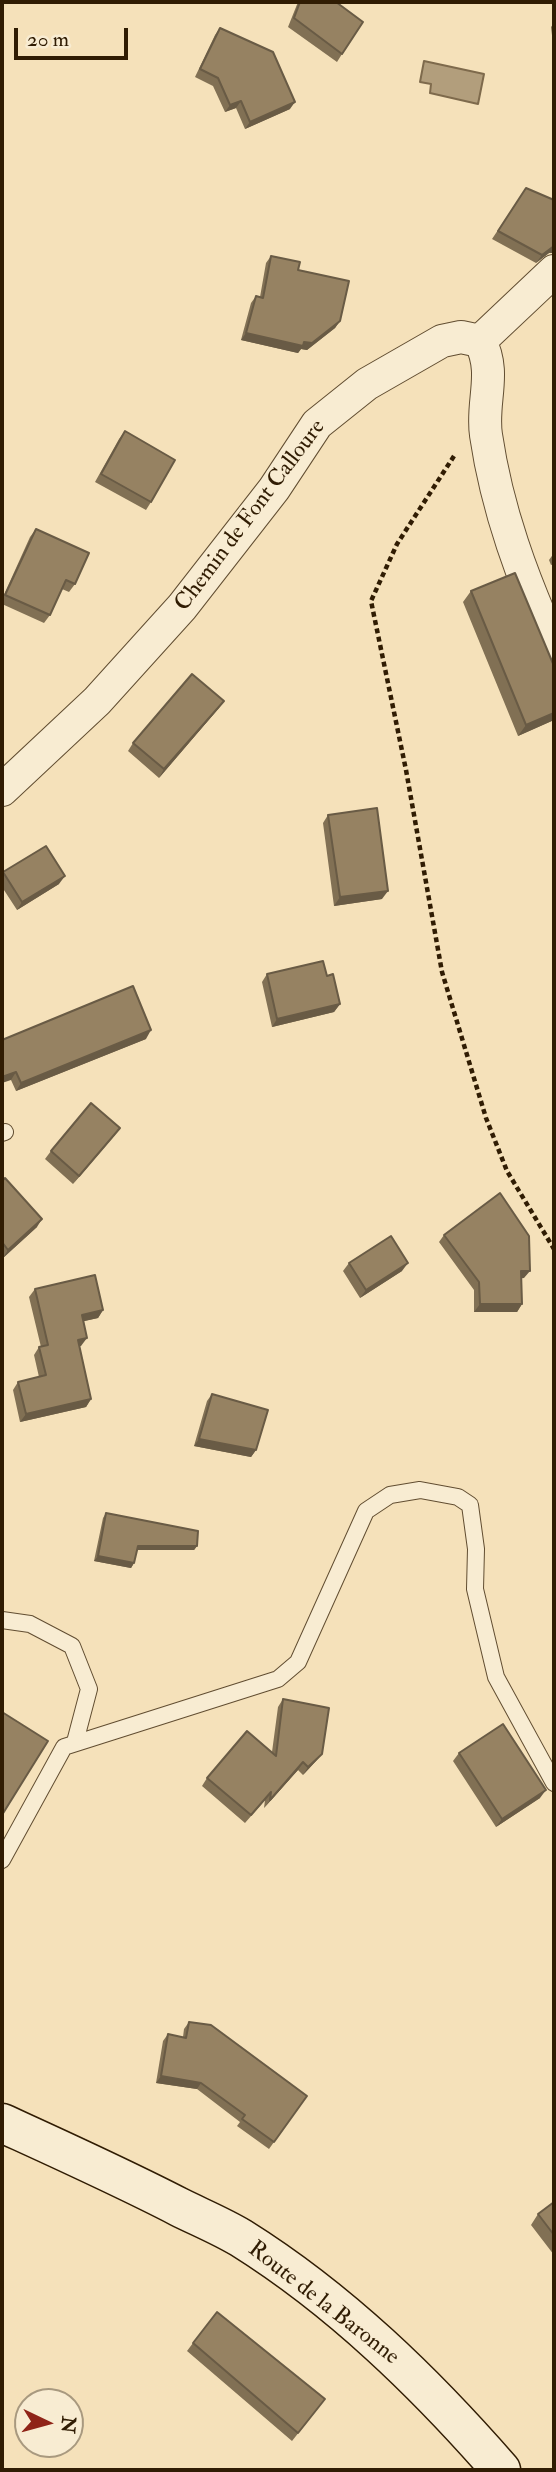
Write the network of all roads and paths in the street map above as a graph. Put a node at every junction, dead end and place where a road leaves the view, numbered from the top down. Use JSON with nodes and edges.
{"nodes":[{"id":1,"x":554,"y":271,"type":"edge"},
{"id":2,"x":480,"y":341,"type":"junction"},
{"id":3,"x":485,"y":432,"type":"junction"},
{"id":4,"x":554,"y":648,"type":"edge"},
{"id":5,"x":2,"y":790,"type":"edge"},
{"id":6,"x":554,"y":1249,"type":"edge"},
{"id":7,"x":2,"y":1620,"type":"edge"},
{"id":8,"x":75,"y":1742,"type":"junction"},
{"id":9,"x":554,"y":1783,"type":"edge"},
{"id":10,"x":2,"y":1860,"type":"edge"},
{"id":11,"x":2,"y":2123,"type":"edge"},
{"id":12,"x":501,"y":2470,"type":"edge"}],
"edges":[{"from":1,"to":2,"type":"street"},
{"from":2,"to":3,"type":"street"},
{"from":2,"to":5,"type":"street","name":"Chemin de Font Calloure"},
{"from":3,"to":4,"type":"street"},
{"from":3,"to":6,"type":"path"},
{"from":7,"to":8,"type":"lane"},
{"from":8,"to":9,"type":"lane"},
{"from":8,"to":10,"type":"lane"},
{"from":11,"to":12,"type":"main road","name":"Route de la Baronne"}]}
